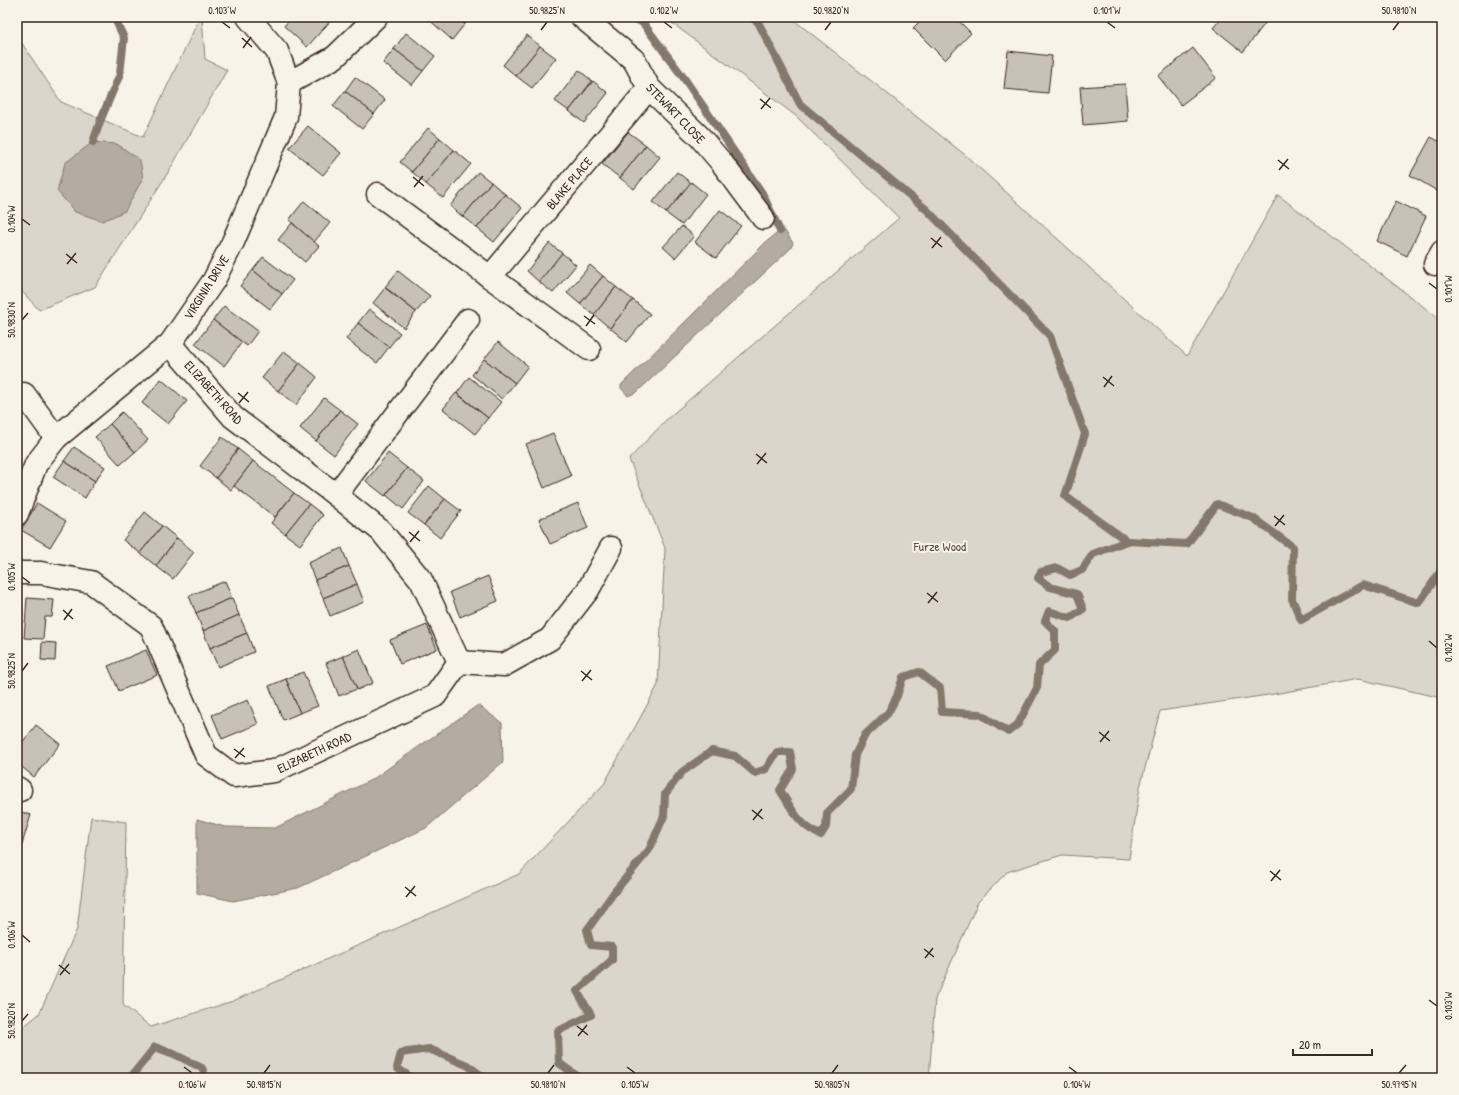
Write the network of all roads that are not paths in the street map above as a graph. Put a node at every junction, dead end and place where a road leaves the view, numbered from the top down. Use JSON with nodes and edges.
{"nodes":[{"id":1,"x":248,"y":17,"type":"edge"},
{"id":2,"x":376,"y":17,"type":"edge"},
{"id":3,"x":582,"y":17,"type":"edge"},
{"id":4,"x":289,"y":83,"type":"junction"},
{"id":5,"x":649,"y":88,"type":"junction"},
{"id":6,"x":378,"y":194,"type":"dead end"},
{"id":7,"x":763,"y":218,"type":"dead end"},
{"id":8,"x":490,"y":277,"type":"junction"},
{"id":9,"x":468,"y":320,"type":"dead end"},
{"id":10,"x":170,"y":344,"type":"junction"},
{"id":11,"x":589,"y":349,"type":"dead end"},
{"id":12,"x":24,"y":394,"type":"dead end"},
{"id":13,"x":56,"y":438,"type":"junction"},
{"id":14,"x":336,"y":495,"type":"junction"},
{"id":15,"x":17,"y":514,"type":"edge"},
{"id":16,"x":611,"y":548,"type":"dead end"},
{"id":17,"x":17,"y":573,"type":"edge"},
{"id":18,"x":459,"y":662,"type":"junction"}],
"edges":[{"from":1,"to":4,"type":"street","name":"VIRGINIA DRIVE"},
{"from":2,"to":4,"type":"street"},
{"from":3,"to":5,"type":"street","name":"STEWART CLOSE"},
{"from":4,"to":10,"type":"street","name":"VIRGINIA DRIVE"},
{"from":5,"to":7,"type":"street","name":"STEWART CLOSE"},
{"from":5,"to":8,"type":"street","name":"BLAKE PLACE"},
{"from":6,"to":8,"type":"street"},
{"from":8,"to":11,"type":"street"},
{"from":9,"to":14,"type":"street"},
{"from":10,"to":13,"type":"street","name":"VIRGINIA DRIVE"},
{"from":10,"to":14,"type":"street","name":"ELIZABETH ROAD"},
{"from":12,"to":13,"type":"street"},
{"from":13,"to":15,"type":"street","name":"VIRGINIA DRIVE"},
{"from":14,"to":18,"type":"street","name":"ELIZABETH ROAD"},
{"from":16,"to":18,"type":"street"},
{"from":17,"to":18,"type":"street","name":"ELIZABETH ROAD"}]}
